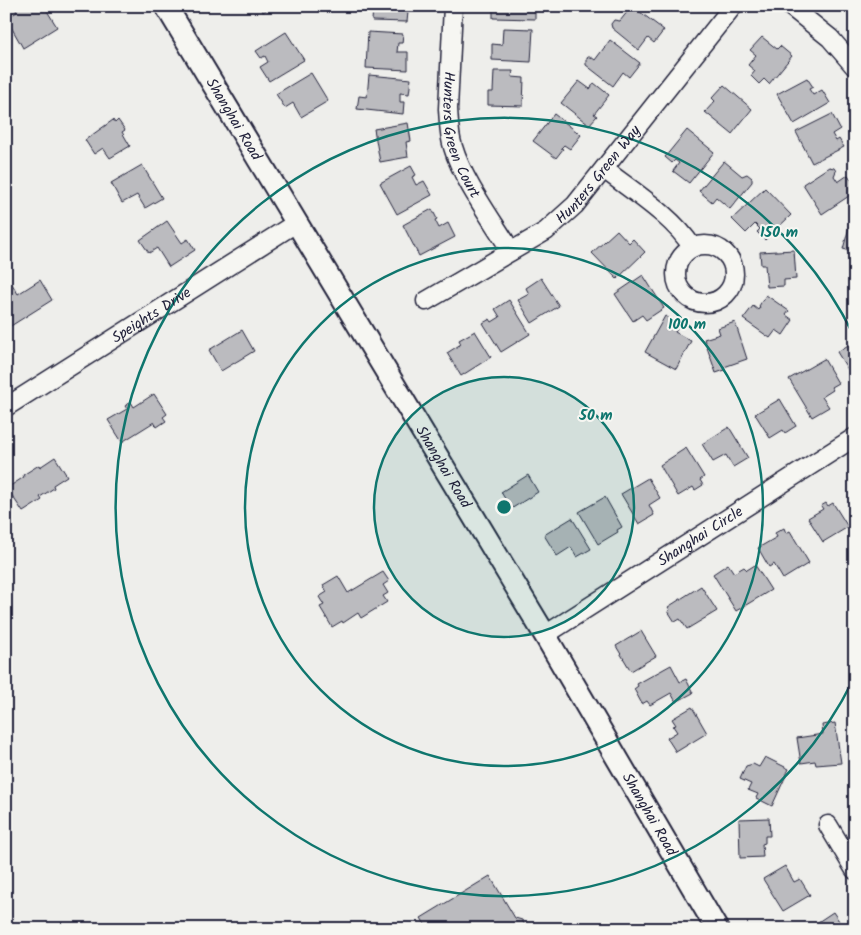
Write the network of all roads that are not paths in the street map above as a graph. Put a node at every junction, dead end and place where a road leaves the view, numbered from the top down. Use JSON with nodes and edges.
{"nodes":[{"id":1,"x":166,"y":6,"type":"edge"},
{"id":2,"x":453,"y":6,"type":"edge"},
{"id":3,"x":733,"y":6,"type":"edge"},
{"id":4,"x":790,"y":6,"type":"edge"},
{"id":5,"x":855,"y":67,"type":"edge"},
{"id":6,"x":604,"y":170,"type":"junction"},
{"id":7,"x":296,"y":223,"type":"junction"},
{"id":8,"x":692,"y":247,"type":"dead end"},
{"id":9,"x":511,"y":251,"type":"junction"},
{"id":10,"x":426,"y":301,"type":"dead end"},
{"id":11,"x":6,"y":408,"type":"edge"},
{"id":12,"x":855,"y":437,"type":"edge"},
{"id":13,"x":545,"y":635,"type":"junction"},
{"id":14,"x":828,"y":826,"type":"dead end"},
{"id":15,"x":855,"y":870,"type":"edge"},
{"id":16,"x":717,"y":929,"type":"edge"}],
"edges":[{"from":1,"to":7,"type":"street","name":"Shanghai Road"},
{"from":2,"to":9,"type":"street","name":"Hunters Green Court"},
{"from":3,"to":6,"type":"street","name":"Hunters Green Way"},
{"from":4,"to":5,"type":"street"},
{"from":6,"to":8,"type":"street"},
{"from":6,"to":9,"type":"street","name":"Hunters Green Way"},
{"from":7,"to":11,"type":"street","name":"Speights Drive"},
{"from":7,"to":13,"type":"street","name":"Shanghai Road"},
{"from":9,"to":10,"type":"street","name":"Hunters Green Way"},
{"from":12,"to":13,"type":"street","name":"Shanghai Circle"},
{"from":13,"to":16,"type":"street","name":"Shanghai Road"},
{"from":14,"to":15,"type":"street"}]}
